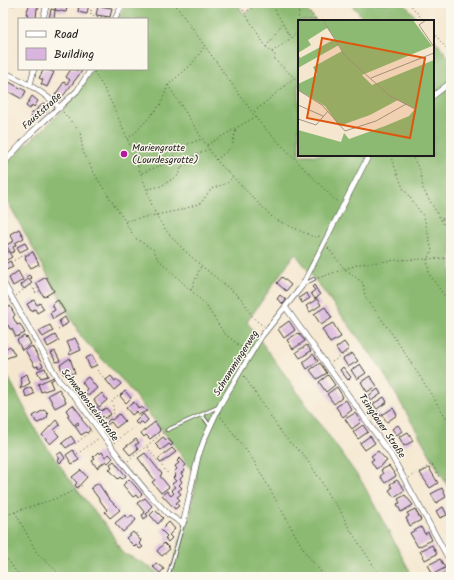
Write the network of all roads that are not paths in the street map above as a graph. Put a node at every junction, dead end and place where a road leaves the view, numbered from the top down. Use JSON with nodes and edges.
{"nodes":[{"id":1,"x":47,"y":3,"type":"edge"},
{"id":2,"x":123,"y":3,"type":"edge"},
{"id":3,"x":43,"y":18,"type":"edge"},
{"id":4,"x":116,"y":18,"type":"edge"},
{"id":5,"x":34,"y":70,"type":"edge"},
{"id":6,"x":90,"y":70,"type":"edge"},
{"id":7,"x":3,"y":72,"type":"edge"},
{"id":8,"x":451,"y":82,"type":"edge"},
{"id":9,"x":30,"y":85,"type":"junction"},
{"id":10,"x":434,"y":95,"type":"edge"},
{"id":11,"x":60,"y":108,"type":"junction"},
{"id":12,"x":368,"y":156,"type":"edge"},
{"id":13,"x":3,"y":164,"type":"edge"},
{"id":14,"x":308,"y":278,"type":"junction"},
{"id":15,"x":314,"y":279,"type":"road end"},
{"id":16,"x":3,"y":282,"type":"edge"},
{"id":17,"x":286,"y":308,"type":"junction"},
{"id":18,"x":220,"y":406,"type":"junction"},
{"id":19,"x":202,"y":415,"type":"junction"},
{"id":20,"x":210,"y":427,"type":"junction"},
{"id":21,"x":167,"y":430,"type":"road end"},
{"id":22,"x":183,"y":524,"type":"junction"},
{"id":23,"x":451,"y":562,"type":"edge"},
{"id":24,"x":168,"y":577,"type":"edge"}],
"edges":[{"from":1,"to":3,"type":"street"},
{"from":2,"to":4,"type":"street"},
{"from":5,"to":9,"type":"street"},
{"from":6,"to":11,"type":"street","name":"Fauststraße"},
{"from":7,"to":9,"type":"street"},
{"from":8,"to":10,"type":"street"},
{"from":9,"to":11,"type":"street"},
{"from":11,"to":13,"type":"street","name":"Fauststraße"},
{"from":12,"to":14,"type":"street","name":"Schrammingerweg"},
{"from":14,"to":15,"type":"lane"},
{"from":14,"to":17,"type":"street","name":"Schrammingerweg"},
{"from":16,"to":22,"type":"street","name":"Schwedensteinstraße"},
{"from":17,"to":18,"type":"street","name":"Schrammingerweg"},
{"from":17,"to":23,"type":"street","name":"Tsingtauer Straße"},
{"from":18,"to":19,"type":"lane"},
{"from":18,"to":20,"type":"street","name":"Schrammingerweg"},
{"from":19,"to":20,"type":"lane"},
{"from":19,"to":21,"type":"lane"},
{"from":20,"to":22,"type":"street","name":"Schrammingerweg"},
{"from":22,"to":24,"type":"lane","name":"Schrammingerweg"}]}
